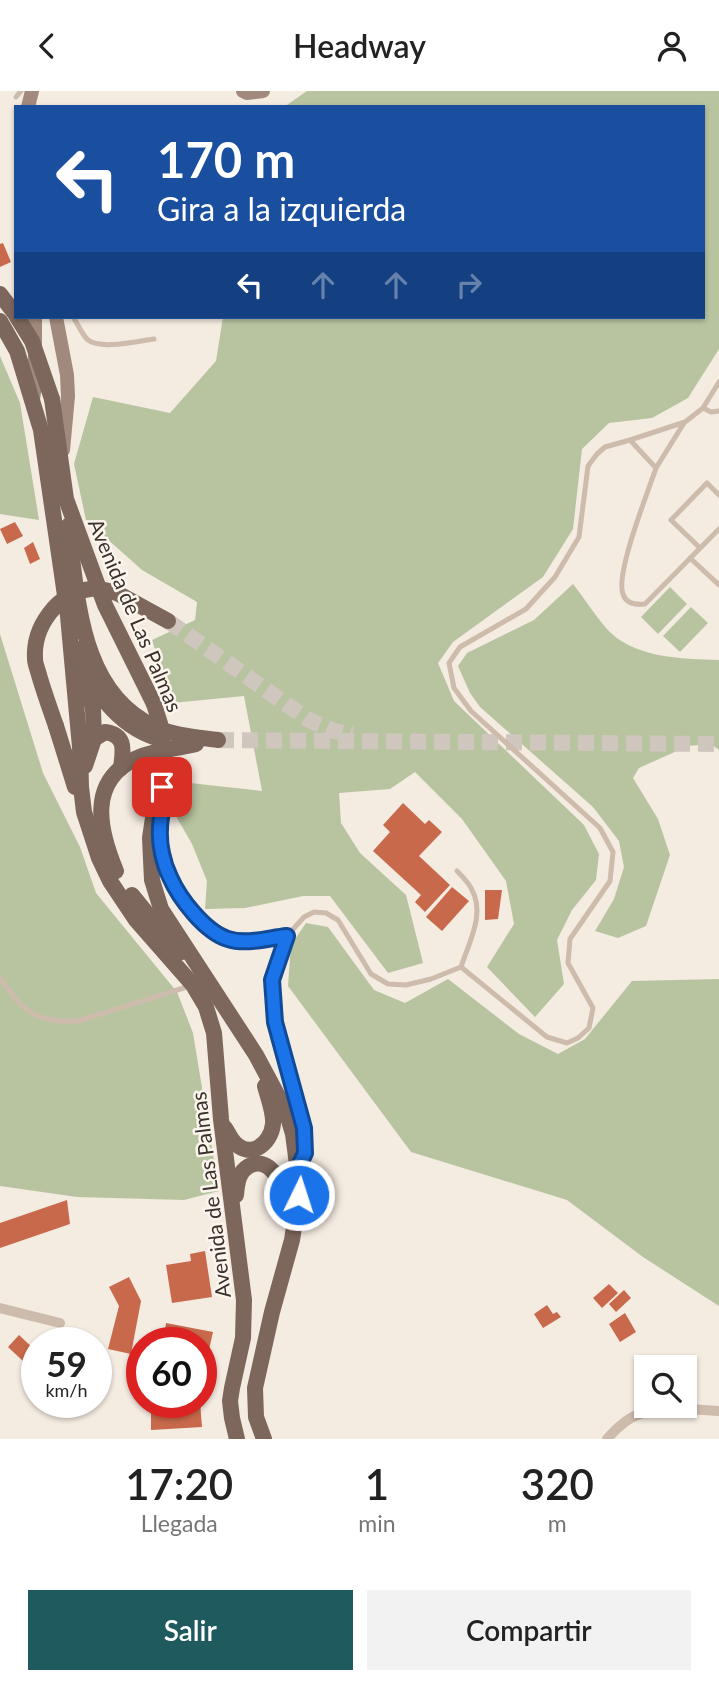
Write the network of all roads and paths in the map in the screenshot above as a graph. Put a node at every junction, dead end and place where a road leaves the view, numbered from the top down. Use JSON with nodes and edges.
{"nodes":[{"id":1,"x":243,"y":91,"type":"edge"},
{"id":2,"x":263,"y":91,"type":"edge"},
{"id":3,"x":0,"y":294,"type":"edge"},
{"id":4,"x":14,"y":312,"type":"edge"},
{"id":5,"x":19,"y":319,"type":"edge"},
{"id":6,"x":35,"y":319,"type":"edge"},
{"id":7,"x":56,"y":319,"type":"edge"},
{"id":8,"x":74,"y":319,"type":"edge"},
{"id":9,"x":0,"y":321,"type":"edge"},
{"id":10,"x":154,"y":339,"type":"dead end"},
{"id":11,"x":719,"y":382,"type":"edge"},
{"id":12,"x":33,"y":401,"type":"junction"},
{"id":13,"x":703,"y":408,"type":"junction"},
{"id":14,"x":719,"y":411,"type":"edge"},
{"id":15,"x":685,"y":422,"type":"junction"},
{"id":16,"x":631,"y":440,"type":"junction"},
{"id":17,"x":62,"y":466,"type":"junction"},
{"id":18,"x":656,"y":468,"type":"junction"},
{"id":19,"x":719,"y":495,"type":"edge"},
{"id":20,"x":66,"y":499,"type":"junction"},
{"id":21,"x":719,"y":529,"type":"edge"},
{"id":22,"x":700,"y":548,"type":"junction"},
{"id":23,"x":690,"y":558,"type":"junction"},
{"id":24,"x":719,"y":585,"type":"edge"},
{"id":25,"x":68,"y":616,"type":"junction"},
{"id":26,"x":168,"y":621,"type":"tunnel mouth"},
{"id":27,"x":82,"y":664,"type":"junction"},
{"id":28,"x":94,"y":740,"type":"junction"},
{"id":29,"x":195,"y":744,"type":"junction"},
{"id":30,"x":161,"y":765,"type":"junction"},
{"id":31,"x":121,"y":768,"type":"junction"},
{"id":32,"x":81,"y":787,"type":"junction"},
{"id":33,"x":84,"y":811,"type":"junction"},
{"id":34,"x":457,"y":871,"type":"dead end"},
{"id":35,"x":287,"y":936,"type":"junction"},
{"id":36,"x":197,"y":965,"type":"junction"},
{"id":37,"x":461,"y":967,"type":"junction"},
{"id":38,"x":0,"y":978,"type":"edge"},
{"id":39,"x":193,"y":985,"type":"junction"},
{"id":40,"x":256,"y":1055,"type":"junction"},
{"id":41,"x":221,"y":1119,"type":"junction"},
{"id":42,"x":298,"y":1168,"type":"junction"},
{"id":43,"x":295,"y":1219,"type":"junction"},
{"id":44,"x":234,"y":1223,"type":"junction"},
{"id":45,"x":0,"y":1308,"type":"edge"},
{"id":46,"x":60,"y":1323,"type":"dead end"},
{"id":47,"x":719,"y":1411,"type":"edge"},
{"id":48,"x":237,"y":1439,"type":"edge"},
{"id":49,"x":264,"y":1439,"type":"edge"},
{"id":50,"x":607,"y":1439,"type":"edge"}],
"edges":[{"from":1,"to":2,"type":"street"},
{"from":3,"to":4,"type":"main road","name":"Avenida de Las Palmas"},
{"from":5,"to":17,"type":"main road","name":"Avenida de Las Palmas","bridge":true},
{"from":6,"to":12,"type":"street"},
{"from":7,"to":17,"type":"street"},
{"from":8,"to":10,"type":"lane"},
{"from":9,"to":12,"type":"main road","name":"Avenida de Las Palmas"},
{"from":11,"to":13,"type":"lane"},
{"from":12,"to":25,"type":"main road","name":"Avenida de Las Palmas"},
{"from":13,"to":14,"type":"lane"},
{"from":13,"to":15,"type":"lane"},
{"from":15,"to":16,"type":"lane"},
{"from":15,"to":18,"type":"lane"},
{"from":16,"to":18,"type":"lane"},
{"from":16,"to":37,"type":"lane"},
{"from":17,"to":20,"type":"main road","name":"Avenida de Las Palmas"},
{"from":18,"to":23,"type":"lane"},
{"from":19,"to":22,"type":"lane"},
{"from":20,"to":29,"type":"main road"},
{"from":20,"to":30,"type":"main road","name":"Avenida de Las Palmas","bridge":true},
{"from":21,"to":22,"type":"lane"},
{"from":22,"to":23,"type":"lane"},
{"from":23,"to":24,"type":"lane"},
{"from":25,"to":27,"type":"main road"},
{"from":25,"to":32,"type":"main road","name":"Avenida de Las Palmas"},
{"from":26,"to":33,"type":"main road","bridge":true},
{"from":27,"to":28,"type":"main road"},
{"from":27,"to":29,"type":"main road"},
{"from":28,"to":31,"type":"main road"},
{"from":28,"to":32,"type":"main road"},
{"from":29,"to":31,"type":"main road"},
{"from":30,"to":35,"type":"lane"},
{"from":30,"to":36,"type":"main road","name":"Avenida de Las Palmas"},
{"from":31,"to":36,"type":"main road"},
{"from":32,"to":33,"type":"main road","name":"Avenida de Las Palmas"},
{"from":33,"to":39,"type":"main road","name":"Avenida de Las Palmas"},
{"from":34,"to":37,"type":"lane"},
{"from":35,"to":37,"type":"lane"},
{"from":35,"to":42,"type":"lane"},
{"from":36,"to":40,"type":"main road","name":"Avenida de Las Palmas"},
{"from":38,"to":39,"type":"lane"},
{"from":39,"to":41,"type":"main road","name":"Avenida de Las Palmas"},
{"from":40,"to":41,"type":"main road"},
{"from":40,"to":42,"type":"main road","name":"Avenida de Las Palmas"},
{"from":41,"to":44,"type":"main road","name":"Avenida de Las Palmas"},
{"from":42,"to":43,"type":"main road","name":"Avenida de Las Palmas"},
{"from":43,"to":44,"type":"main road"},
{"from":43,"to":49,"type":"main road","name":"Avenida de Las Palmas"},
{"from":44,"to":48,"type":"main road","name":"Avenida de Las Palmas"},
{"from":45,"to":46,"type":"street"},
{"from":47,"to":50,"type":"street"}]}
